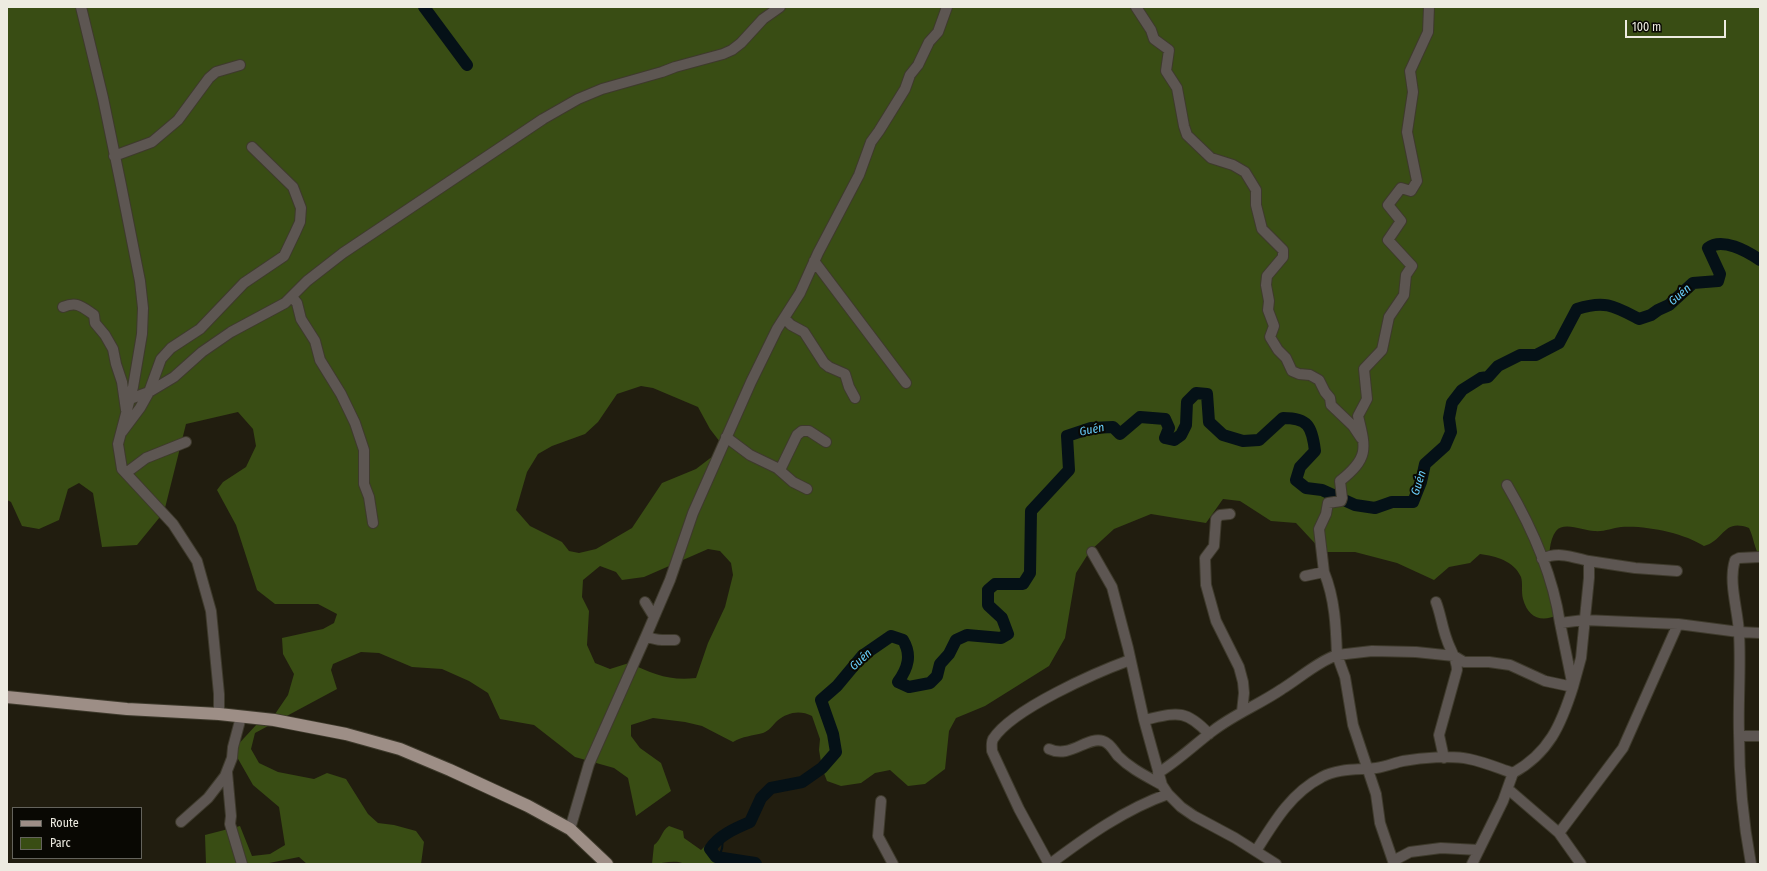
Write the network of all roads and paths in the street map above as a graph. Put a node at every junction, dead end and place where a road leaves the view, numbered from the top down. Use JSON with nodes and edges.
{"nodes":[{"id":1,"x":81,"y":7,"type":"edge"},
{"id":2,"x":780,"y":7,"type":"edge"},
{"id":3,"x":947,"y":7,"type":"edge"},
{"id":4,"x":1136,"y":7,"type":"edge"},
{"id":5,"x":1429,"y":7,"type":"edge"},
{"id":6,"x":240,"y":65,"type":"dead end"},
{"id":7,"x":252,"y":147,"type":"dead end"},
{"id":8,"x":114,"y":156,"type":"junction"},
{"id":9,"x":814,"y":261,"type":"junction"},
{"id":10,"x":292,"y":297,"type":"junction"},
{"id":11,"x":63,"y":307,"type":"dead end"},
{"id":12,"x":784,"y":318,"type":"junction"},
{"id":13,"x":906,"y":383,"type":"dead end"},
{"id":14,"x":149,"y":392,"type":"junction"},
{"id":15,"x":855,"y":398,"type":"dead end"},
{"id":16,"x":130,"y":399,"type":"junction"},
{"id":17,"x":126,"y":412,"type":"junction"},
{"id":18,"x":119,"y":437,"type":"junction"},
{"id":19,"x":726,"y":437,"type":"junction"},
{"id":20,"x":186,"y":442,"type":"dead end"},
{"id":21,"x":826,"y":442,"type":"dead end"},
{"id":22,"x":1364,"y":443,"type":"junction"},
{"id":23,"x":780,"y":470,"type":"junction"},
{"id":24,"x":126,"y":473,"type":"junction"},
{"id":25,"x":1507,"y":485,"type":"dead end"},
{"id":26,"x":807,"y":489,"type":"dead end"},
{"id":27,"x":1230,"y":514,"type":"dead end"},
{"id":28,"x":373,"y":523,"type":"dead end"},
{"id":29,"x":1092,"y":552,"type":"dead end"},
{"id":30,"x":1760,"y":557,"type":"edge"},
{"id":31,"x":1542,"y":559,"type":"junction"},
{"id":32,"x":1589,"y":561,"type":"junction"},
{"id":33,"x":1677,"y":571,"type":"dead end"},
{"id":34,"x":1324,"y":572,"type":"junction"},
{"id":35,"x":1305,"y":576,"type":"dead end"},
{"id":36,"x":645,"y":602,"type":"dead end"},
{"id":37,"x":1436,"y":602,"type":"dead end"},
{"id":38,"x":655,"y":615,"type":"junction"},
{"id":39,"x":1584,"y":620,"type":"junction"},
{"id":40,"x":1560,"y":623,"type":"junction"},
{"id":41,"x":1678,"y":624,"type":"junction"},
{"id":42,"x":1739,"y":632,"type":"junction"},
{"id":43,"x":1760,"y":633,"type":"edge"},
{"id":44,"x":646,"y":636,"type":"junction"},
{"id":45,"x":675,"y":640,"type":"dead end"},
{"id":46,"x":1337,"y":655,"type":"junction"},
{"id":47,"x":1454,"y":656,"type":"junction"},
{"id":48,"x":1130,"y":660,"type":"junction"},
{"id":49,"x":1573,"y":686,"type":"junction"},
{"id":50,"x":7,"y":697,"type":"edge"},
{"id":51,"x":1242,"y":712,"type":"junction"},
{"id":52,"x":218,"y":714,"type":"junction"},
{"id":53,"x":241,"y":717,"type":"junction"},
{"id":54,"x":1144,"y":720,"type":"junction"},
{"id":55,"x":1209,"y":734,"type":"junction"},
{"id":56,"x":1738,"y":736,"type":"junction"},
{"id":57,"x":1760,"y":736,"type":"edge"},
{"id":58,"x":1049,"y":749,"type":"dead end"},
{"id":59,"x":1444,"y":758,"type":"junction"},
{"id":60,"x":1368,"y":769,"type":"junction"},
{"id":61,"x":227,"y":772,"type":"junction"},
{"id":62,"x":1158,"y":773,"type":"junction"},
{"id":63,"x":1513,"y":773,"type":"junction"},
{"id":64,"x":1162,"y":784,"type":"junction"},
{"id":65,"x":1508,"y":789,"type":"junction"},
{"id":66,"x":1168,"y":794,"type":"junction"},
{"id":67,"x":880,"y":802,"type":"dead end"},
{"id":68,"x":181,"y":822,"type":"dead end"},
{"id":69,"x":570,"y":829,"type":"junction"},
{"id":70,"x":1559,"y":833,"type":"junction"},
{"id":71,"x":1479,"y":850,"type":"junction"},
{"id":72,"x":1256,"y":851,"type":"junction"},
{"id":73,"x":1270,"y":862,"type":"edge"},
{"id":74,"x":1393,"y":863,"type":"edge"},
{"id":75,"x":242,"y":864,"type":"edge"},
{"id":76,"x":607,"y":864,"type":"edge"},
{"id":77,"x":893,"y":864,"type":"edge"},
{"id":78,"x":1049,"y":864,"type":"edge"},
{"id":79,"x":1472,"y":864,"type":"edge"},
{"id":80,"x":1581,"y":864,"type":"edge"},
{"id":81,"x":1751,"y":864,"type":"edge"}],
"edges":[{"from":1,"to":8,"type":"street"},
{"from":2,"to":10,"type":"street"},
{"from":3,"to":9,"type":"street"},
{"from":4,"to":22,"type":"street"},
{"from":5,"to":22,"type":"street"},
{"from":6,"to":8,"type":"street"},
{"from":7,"to":14,"type":"street"},
{"from":8,"to":16,"type":"street"},
{"from":9,"to":12,"type":"street"},
{"from":9,"to":13,"type":"street"},
{"from":10,"to":14,"type":"street"},
{"from":10,"to":28,"type":"street"},
{"from":11,"to":17,"type":"street"},
{"from":12,"to":15,"type":"street"},
{"from":12,"to":19,"type":"street"},
{"from":14,"to":16,"type":"street"},
{"from":14,"to":18,"type":"street"},
{"from":16,"to":17,"type":"street"},
{"from":17,"to":18,"type":"street"},
{"from":18,"to":24,"type":"street"},
{"from":19,"to":23,"type":"street"},
{"from":19,"to":38,"type":"street"},
{"from":20,"to":24,"type":"street"},
{"from":21,"to":23,"type":"street"},
{"from":22,"to":34,"type":"street"},
{"from":23,"to":26,"type":"street"},
{"from":24,"to":52,"type":"street"},
{"from":25,"to":31,"type":"street"},
{"from":27,"to":51,"type":"street"},
{"from":29,"to":48,"type":"street"},
{"from":30,"to":42,"type":"street"},
{"from":31,"to":32,"type":"street"},
{"from":31,"to":40,"type":"street"},
{"from":32,"to":33,"type":"street"},
{"from":32,"to":39,"type":"street"},
{"from":34,"to":35,"type":"street"},
{"from":34,"to":46,"type":"street"},
{"from":36,"to":38,"type":"street"},
{"from":37,"to":47,"type":"street"},
{"from":38,"to":44,"type":"street"},
{"from":39,"to":40,"type":"street"},
{"from":39,"to":41,"type":"street"},
{"from":39,"to":49,"type":"street"},
{"from":40,"to":49,"type":"street"},
{"from":41,"to":42,"type":"street"},
{"from":41,"to":70,"type":"street"},
{"from":42,"to":43,"type":"street"},
{"from":42,"to":56,"type":"street"},
{"from":44,"to":45,"type":"street"},
{"from":44,"to":69,"type":"street"},
{"from":46,"to":47,"type":"street"},
{"from":46,"to":51,"type":"street"},
{"from":46,"to":60,"type":"street"},
{"from":47,"to":49,"type":"street"},
{"from":47,"to":59,"type":"street"},
{"from":48,"to":54,"type":"street"},
{"from":48,"to":78,"type":"street"},
{"from":49,"to":63,"type":"street"},
{"from":50,"to":52,"type":"main road"},
{"from":51,"to":55,"type":"street"},
{"from":52,"to":53,"type":"main road"},
{"from":53,"to":61,"type":"street"},
{"from":53,"to":69,"type":"main road"},
{"from":54,"to":55,"type":"street"},
{"from":54,"to":62,"type":"street"},
{"from":55,"to":62,"type":"street"},
{"from":56,"to":57,"type":"street"},
{"from":56,"to":81,"type":"street"},
{"from":58,"to":64,"type":"street"},
{"from":59,"to":60,"type":"street"},
{"from":59,"to":63,"type":"street"},
{"from":60,"to":72,"type":"street"},
{"from":60,"to":74,"type":"street"},
{"from":61,"to":68,"type":"street"},
{"from":61,"to":75,"type":"street"},
{"from":62,"to":64,"type":"street"},
{"from":63,"to":65,"type":"street"},
{"from":64,"to":66,"type":"street"},
{"from":65,"to":70,"type":"street"},
{"from":65,"to":71,"type":"street"},
{"from":66,"to":72,"type":"street"},
{"from":66,"to":78,"type":"street"},
{"from":67,"to":77,"type":"street"},
{"from":69,"to":76,"type":"main road"},
{"from":70,"to":80,"type":"street"},
{"from":71,"to":74,"type":"street"},
{"from":71,"to":79,"type":"street"},
{"from":72,"to":73,"type":"street"}]}
